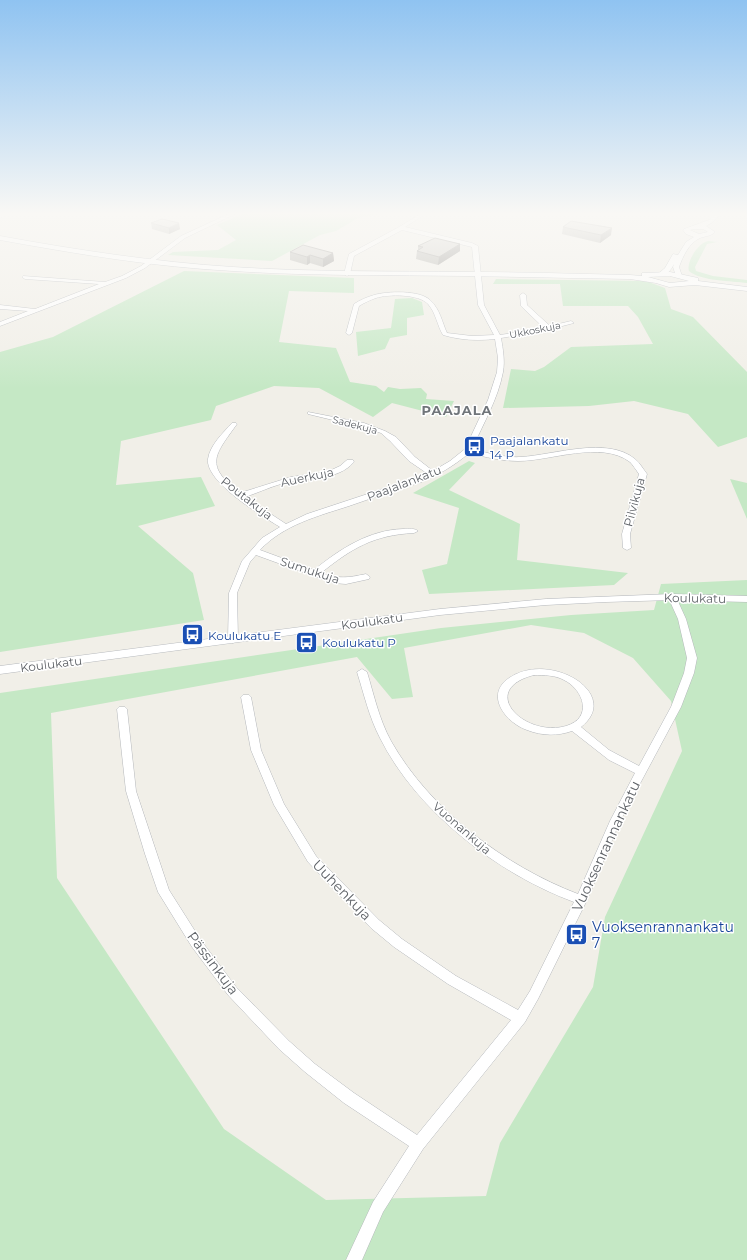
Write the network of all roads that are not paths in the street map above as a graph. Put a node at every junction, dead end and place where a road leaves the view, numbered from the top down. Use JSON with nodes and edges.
{"nodes":[{"id":1,"x":133,"y":272,"type":"edge"},
{"id":2,"x":304,"y":272,"type":"edge"},
{"id":3,"x":665,"y":272,"type":"edge"},
{"id":4,"x":676,"y":272,"type":"edge"},
{"id":5,"x":346,"y":274,"type":"joint"},
{"id":6,"x":478,"y":274,"type":"junction"},
{"id":7,"x":659,"y":276,"type":"junction"},
{"id":8,"x":25,"y":277,"type":"dead end"},
{"id":9,"x":680,"y":279,"type":"junction"},
{"id":10,"x":106,"y":284,"type":"junction"},
{"id":11,"x":747,"y":288,"type":"edge"},
{"id":12,"x":523,"y":295,"type":"dead end"},
{"id":13,"x":0,"y":307,"type":"edge"},
{"id":14,"x":36,"y":310,"type":"junction"},
{"id":15,"x":571,"y":323,"type":"dead end"},
{"id":16,"x":0,"y":324,"type":"edge"},
{"id":17,"x":548,"y":328,"type":"junction"},
{"id":18,"x":349,"y":333,"type":"dead end"},
{"id":19,"x":498,"y":336,"type":"junction"},
{"id":20,"x":310,"y":413,"type":"dead end"},
{"id":21,"x":234,"y":424,"type":"dead end"},
{"id":22,"x":468,"y":450,"type":"junction"},
{"id":23,"x":350,"y":462,"type":"dead end"},
{"id":24,"x":433,"y":474,"type":"junction"},
{"id":25,"x":240,"y":496,"type":"junction"},
{"id":26,"x":285,"y":527,"type":"junction"},
{"id":27,"x":414,"y":531,"type":"dead end"},
{"id":28,"x":627,"y":548,"type":"dead end"},
{"id":29,"x":254,"y":551,"type":"junction"},
{"id":30,"x":315,"y":573,"type":"junction"},
{"id":31,"x":366,"y":576,"type":"dead end"},
{"id":32,"x":672,"y":597,"type":"junction"},
{"id":33,"x":747,"y":599,"type":"edge"},
{"id":34,"x":233,"y":640,"type":"junction"},
{"id":35,"x":0,"y":670,"type":"edge"},
{"id":36,"x":362,"y":672,"type":"dead end"},
{"id":37,"x":246,"y":697,"type":"dead end"},
{"id":38,"x":122,"y":709,"type":"dead end"},
{"id":39,"x":574,"y":728,"type":"junction"},
{"id":40,"x":641,"y":771,"type":"junction"},
{"id":41,"x":582,"y":900,"type":"junction"},
{"id":42,"x":520,"y":1018,"type":"junction"},
{"id":43,"x":418,"y":1144,"type":"junction"},
{"id":44,"x":354,"y":1260,"type":"edge"}],
"edges":[{"from":1,"to":10,"type":"street"},
{"from":2,"to":5,"type":"main road"},
{"from":3,"to":7,"type":"street"},
{"from":4,"to":9,"type":"street"},
{"from":5,"to":6,"type":"main road"},
{"from":6,"to":7,"type":"main road"},
{"from":6,"to":19,"type":"street","name":"Paajalankatu"},
{"from":7,"to":9,"type":"main road"},
{"from":8,"to":10,"type":"street"},
{"from":9,"to":11,"type":"main road"},
{"from":10,"to":14,"type":"street"},
{"from":12,"to":17,"type":"street"},
{"from":13,"to":14,"type":"street"},
{"from":14,"to":16,"type":"street"},
{"from":15,"to":17,"type":"street","name":"Ukkoskuja"},
{"from":17,"to":19,"type":"street","name":"Ukkoskuja"},
{"from":18,"to":19,"type":"street","name":"Ukkoskuja"},
{"from":19,"to":22,"type":"street","name":"Paajalankatu"},
{"from":20,"to":24,"type":"street","name":"Sadekuja"},
{"from":21,"to":25,"type":"street","name":"Poutakuja"},
{"from":22,"to":24,"type":"street","name":"Paajalankatu"},
{"from":22,"to":28,"type":"street","name":"Pilvikuja"},
{"from":23,"to":25,"type":"street","name":"Auerkuja"},
{"from":24,"to":26,"type":"street","name":"Paajalankatu"},
{"from":25,"to":26,"type":"street","name":"Poutakuja"},
{"from":26,"to":29,"type":"street","name":"Paajalankatu"},
{"from":27,"to":30,"type":"street"},
{"from":29,"to":30,"type":"street","name":"Sumukuja"},
{"from":29,"to":34,"type":"street","name":"Paajalankatu"},
{"from":30,"to":31,"type":"street","name":"Sumukuja"},
{"from":32,"to":33,"type":"street","name":"Koulukatu"},
{"from":32,"to":34,"type":"street","name":"Koulukatu"},
{"from":32,"to":40,"type":"street","name":"Vuoksenrannankatu"},
{"from":34,"to":35,"type":"street","name":"Koulukatu"},
{"from":36,"to":41,"type":"street","name":"Vuonankuja"},
{"from":37,"to":42,"type":"street","name":"Uuhenkuja"},
{"from":38,"to":43,"type":"street","name":"Pässinkuja"},
{"from":39,"to":39,"type":"street"},
{"from":39,"to":40,"type":"street"},
{"from":40,"to":41,"type":"street","name":"Vuoksenrannankatu"},
{"from":41,"to":42,"type":"street","name":"Vuoksenrannankatu"},
{"from":42,"to":43,"type":"street","name":"Vuoksenrannankatu"},
{"from":43,"to":44,"type":"street","name":"Vuoksenrannankatu"}]}
